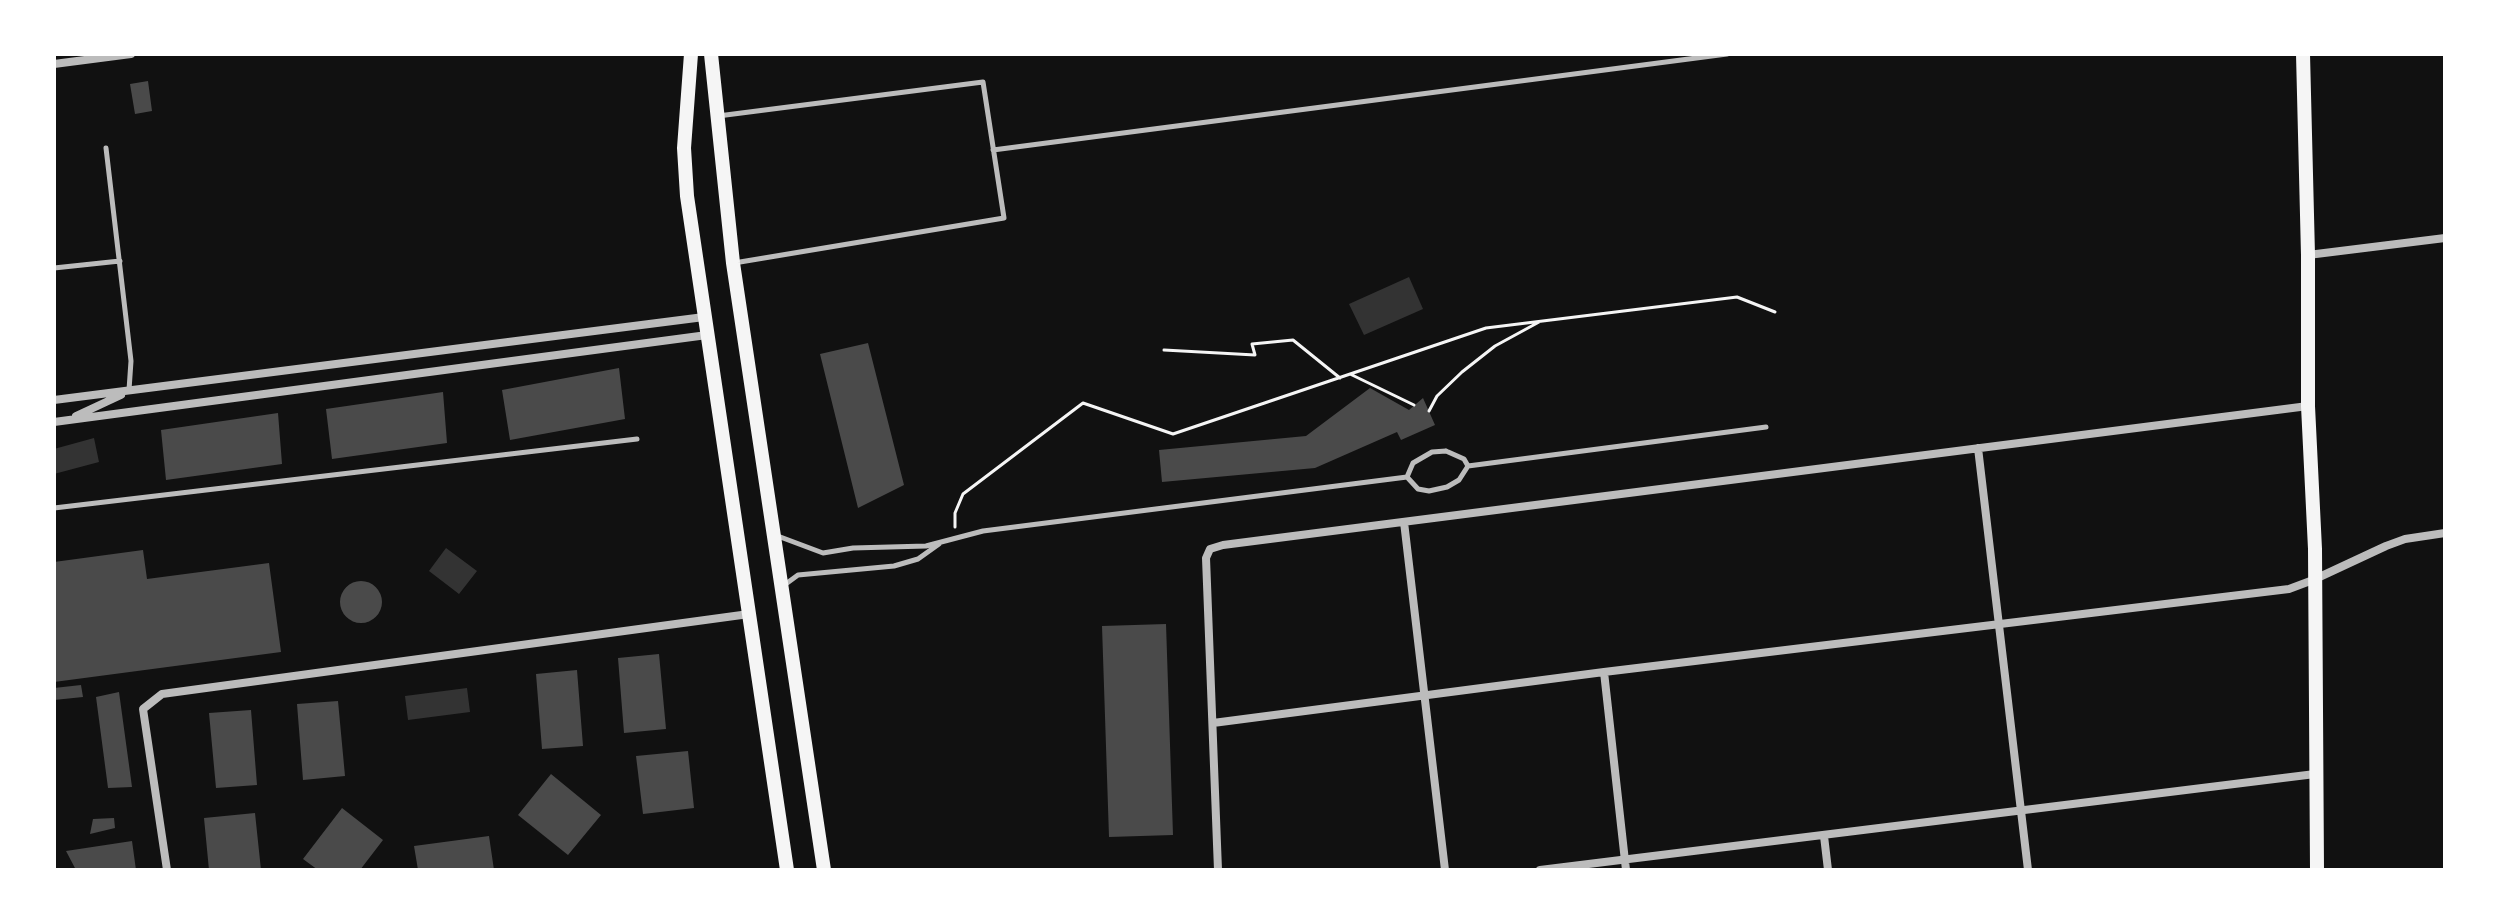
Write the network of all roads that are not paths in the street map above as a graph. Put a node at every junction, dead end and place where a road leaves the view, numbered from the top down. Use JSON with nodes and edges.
{"nodes":[{"id":1,"x":131,"y":54,"type":"edge"},
{"id":2,"x":691,"y":54,"type":"edge"},
{"id":3,"x":711,"y":54,"type":"edge"},
{"id":4,"x":1727,"y":54,"type":"edge"},
{"id":5,"x":2303,"y":54,"type":"edge"},
{"id":6,"x":54,"y":64,"type":"edge"},
{"id":7,"x":717,"y":116,"type":"junction"},
{"id":8,"x":106,"y":148,"type":"dead end"},
{"id":9,"x":993,"y":150,"type":"junction"},
{"id":10,"x":2445,"y":238,"type":"edge"},
{"id":11,"x":2308,"y":255,"type":"junction"},
{"id":12,"x":120,"y":261,"type":"junction"},
{"id":13,"x":733,"y":263,"type":"junction"},
{"id":14,"x":54,"y":268,"type":"edge"},
{"id":15,"x":704,"y":317,"type":"junction"},
{"id":16,"x":707,"y":335,"type":"junction"},
{"id":17,"x":129,"y":391,"type":"junction"},
{"id":18,"x":54,"y":400,"type":"edge"},
{"id":19,"x":2308,"y":406,"type":"junction"},
{"id":20,"x":67,"y":420,"type":"junction"},
{"id":21,"x":54,"y":422,"type":"edge"},
{"id":22,"x":1766,"y":427,"type":"dead end"},
{"id":23,"x":637,"y":439,"type":"dead end"},
{"id":24,"x":1978,"y":448,"type":"junction"},
{"id":25,"x":1468,"y":466,"type":"junction"},
{"id":26,"x":1407,"y":477,"type":"junction"},
{"id":27,"x":54,"y":508,"type":"edge"},
{"id":28,"x":1404,"y":522,"type":"junction"},
{"id":29,"x":2445,"y":533,"type":"edge"},
{"id":30,"x":774,"y":534,"type":"junction"},
{"id":31,"x":939,"y":544,"type":"junction"},
{"id":32,"x":2313,"y":580,"type":"junction"},
{"id":33,"x":782,"y":586,"type":"junction"},
{"id":34,"x":749,"y":614,"type":"junction"},
{"id":35,"x":1998,"y":624,"type":"junction"},
{"id":36,"x":1604,"y":672,"type":"junction"},
{"id":37,"x":1424,"y":697,"type":"junction"},
{"id":38,"x":1213,"y":723,"type":"junction"},
{"id":39,"x":2315,"y":774,"type":"junction"},
{"id":40,"x":2021,"y":811,"type":"junction"},
{"id":41,"x":1824,"y":836,"type":"junction"},
{"id":42,"x":1625,"y":859,"type":"junction"},
{"id":43,"x":167,"y":870,"type":"edge"},
{"id":44,"x":787,"y":870,"type":"edge"},
{"id":45,"x":824,"y":870,"type":"edge"},
{"id":46,"x":1218,"y":870,"type":"edge"},
{"id":47,"x":1445,"y":870,"type":"edge"},
{"id":48,"x":1540,"y":870,"type":"edge"},
{"id":49,"x":1626,"y":870,"type":"edge"},
{"id":50,"x":1828,"y":870,"type":"edge"},
{"id":51,"x":2028,"y":870,"type":"edge"},
{"id":52,"x":2317,"y":870,"type":"edge"}],
"edges":[{"from":1,"to":6,"type":"street"},
{"from":2,"to":15,"type":"main road"},
{"from":3,"to":7,"type":"main road"},
{"from":4,"to":9,"type":"lane"},
{"from":5,"to":11,"type":"main road"},
{"from":7,"to":9,"type":"lane"},
{"from":7,"to":13,"type":"main road"},
{"from":8,"to":12,"type":"lane"},
{"from":9,"to":13,"type":"lane"},
{"from":10,"to":11,"type":"street"},
{"from":11,"to":19,"type":"main road"},
{"from":12,"to":14,"type":"lane"},
{"from":12,"to":17,"type":"lane"},
{"from":13,"to":30,"type":"main road"},
{"from":15,"to":16,"type":"main road"},
{"from":15,"to":17,"type":"street"},
{"from":16,"to":20,"type":"street"},
{"from":16,"to":34,"type":"main road"},
{"from":17,"to":18,"type":"street"},
{"from":17,"to":20,"type":"street"},
{"from":19,"to":24,"type":"street"},
{"from":19,"to":32,"type":"main road"},
{"from":20,"to":21,"type":"street"},
{"from":22,"to":25,"type":"lane"},
{"from":23,"to":27,"type":"lane"},
{"from":24,"to":28,"type":"street"},
{"from":24,"to":35,"type":"street"},
{"from":25,"to":26,"type":"lane"},
{"from":25,"to":26,"type":"lane"},
{"from":26,"to":31,"type":"lane"},
{"from":28,"to":37,"type":"street"},
{"from":28,"to":38,"type":"street"},
{"from":29,"to":32,"type":"street"},
{"from":30,"to":31,"type":"lane"},
{"from":30,"to":33,"type":"main road"},
{"from":31,"to":33,"type":"lane"},
{"from":32,"to":35,"type":"street"},
{"from":32,"to":39,"type":"main road"},
{"from":33,"to":45,"type":"main road"},
{"from":34,"to":43,"type":"street"},
{"from":34,"to":44,"type":"main road"},
{"from":35,"to":36,"type":"street"},
{"from":35,"to":40,"type":"street"},
{"from":36,"to":37,"type":"street"},
{"from":36,"to":42,"type":"street"},
{"from":37,"to":38,"type":"street"},
{"from":37,"to":47,"type":"street"},
{"from":38,"to":46,"type":"street"},
{"from":39,"to":40,"type":"street"},
{"from":39,"to":52,"type":"main road"},
{"from":40,"to":41,"type":"street"},
{"from":40,"to":51,"type":"street"},
{"from":41,"to":42,"type":"street"},
{"from":41,"to":50,"type":"street"},
{"from":42,"to":48,"type":"street"},
{"from":42,"to":49,"type":"street"}]}
